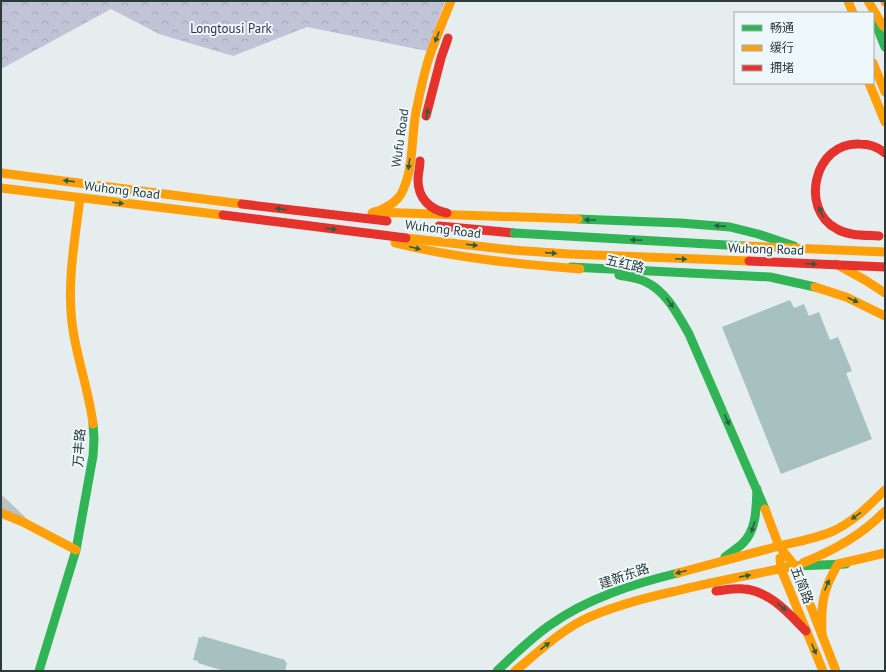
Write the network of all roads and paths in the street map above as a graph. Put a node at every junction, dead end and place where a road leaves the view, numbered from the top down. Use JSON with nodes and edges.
{"nodes":[{"id":1,"x":451,"y":1,"type":"edge"},
{"id":2,"x":848,"y":1,"type":"edge"},
{"id":3,"x":867,"y":1,"type":"edge"},
{"id":4,"x":853,"y":12,"type":"edge"},
{"id":5,"x":871,"y":12,"type":"edge"},
{"id":6,"x":874,"y":20,"type":"edge"},
{"id":7,"x":885,"y":28,"type":"edge"},
{"id":8,"x":452,"y":30,"type":"dead end"},
{"id":9,"x":885,"y":47,"type":"edge"},
{"id":10,"x":874,"y":65,"type":"edge"},
{"id":11,"x":869,"y":84,"type":"edge"},
{"id":12,"x":885,"y":92,"type":"edge"},
{"id":13,"x":885,"y":122,"type":"edge"},
{"id":14,"x":425,"y":129,"type":"dead end"},
{"id":15,"x":422,"y":151,"type":"dead end"},
{"id":16,"x":885,"y":153,"type":"edge"},
{"id":17,"x":1,"y":173,"type":"edge"},
{"id":18,"x":1,"y":188,"type":"edge"},
{"id":19,"x":80,"y":198,"type":"junction"},
{"id":20,"x":374,"y":212,"type":"junction"},
{"id":21,"x":320,"y":214,"type":"junction"},
{"id":22,"x":460,"y":216,"type":"junction"},
{"id":23,"x":399,"y":222,"type":"dead end"},
{"id":24,"x":430,"y":225,"type":"dead end"},
{"id":25,"x":350,"y":231,"type":"junction"},
{"id":26,"x":885,"y":236,"type":"edge"},
{"id":27,"x":885,"y":252,"type":"edge"},
{"id":28,"x":571,"y":267,"type":"junction"},
{"id":29,"x":885,"y":267,"type":"edge"},
{"id":30,"x":885,"y":293,"type":"edge"},
{"id":31,"x":885,"y":316,"type":"edge"},
{"id":32,"x":757,"y":488,"type":"junction"},
{"id":33,"x":885,"y":490,"type":"edge"},
{"id":34,"x":1,"y":501,"type":"edge"},
{"id":35,"x":1,"y":513,"type":"edge"},
{"id":36,"x":882,"y":514,"type":"edge"},
{"id":37,"x":23,"y":522,"type":"junction"},
{"id":38,"x":779,"y":546,"type":"junction"},
{"id":39,"x":76,"y":550,"type":"junction"},
{"id":40,"x":885,"y":553,"type":"edge"},
{"id":41,"x":885,"y":560,"type":"edge"},
{"id":42,"x":718,"y":562,"type":"junction"},
{"id":43,"x":838,"y":564,"type":"junction"},
{"id":44,"x":795,"y":566,"type":"junction"},
{"id":45,"x":781,"y":569,"type":"junction"},
{"id":46,"x":704,"y":584,"type":"junction"},
{"id":47,"x":650,"y":597,"type":"junction"},
{"id":48,"x":806,"y":631,"type":"junction"},
{"id":49,"x":822,"y":635,"type":"junction"},
{"id":50,"x":39,"y":671,"type":"edge"},
{"id":51,"x":496,"y":671,"type":"edge"},
{"id":52,"x":515,"y":671,"type":"edge"},
{"id":53,"x":823,"y":671,"type":"edge"},
{"id":54,"x":836,"y":671,"type":"edge"}],
"edges":[{"from":1,"to":20,"type":"main road","name":"Wufu Road","one_way":true},
{"from":2,"to":4,"type":"main road"},
{"from":3,"to":5,"type":"main road"},
{"from":3,"to":7,"type":"main road"},
{"from":6,"to":9,"type":"main road"},
{"from":14,"to":8,"type":"main road","name":"Wufu Road","one_way":true},
{"from":10,"to":12,"type":"main road"},
{"from":11,"to":13,"type":"main road"},
{"from":15,"to":22,"type":"main road","name":"Wufu Road"},
{"from":26,"to":16,"type":"main road","one_way":true,"bridge":true},
{"from":21,"to":17,"type":"main road","name":"Wuhong Road","one_way":true},
{"from":18,"to":19,"type":"main road","name":"Wuhong Road"},
{"from":19,"to":25,"type":"main road","name":"Wuhong Road","one_way":true},
{"from":19,"to":39,"type":"main road","name":"万丰路"},
{"from":20,"to":21,"type":"main road","name":"Wufu Road"},
{"from":20,"to":22,"type":"main road"},
{"from":21,"to":23,"type":"main road","name":"Wuhong Road"},
{"from":30,"to":22,"type":"main road","one_way":true,"bridge":true},
{"from":27,"to":24,"type":"main road","name":"Wuhong Road","one_way":true,"bridge":true},
{"from":25,"to":28,"type":"main road","name":"五红路","one_way":true},
{"from":25,"to":29,"type":"main road","name":"Wuhong Road","one_way":true,"bridge":true},
{"from":28,"to":31,"type":"main road","one_way":true},
{"from":28,"to":32,"type":"main road","name":"五红路","one_way":true},
{"from":32,"to":38,"type":"main road","name":"五红路"},
{"from":32,"to":42,"type":"main road","one_way":true},
{"from":33,"to":38,"type":"main road","name":"建新东路","one_way":true},
{"from":34,"to":37,"type":"street"},
{"from":35,"to":37,"type":"main road"},
{"from":36,"to":43,"type":"main road"},
{"from":36,"to":44,"type":"main road"},
{"from":37,"to":39,"type":"main road"},
{"from":38,"to":42,"type":"main road","name":"建新东路"},
{"from":38,"to":44,"type":"main road","name":"五简路"},
{"from":38,"to":45,"type":"main road","name":"五简路"},
{"from":39,"to":50,"type":"main road","name":"万丰路"},
{"from":40,"to":43,"type":"main road"},
{"from":41,"to":43,"type":"main road"},
{"from":42,"to":46,"type":"main road"},
{"from":42,"to":51,"type":"main road","name":"建新东路","one_way":true},
{"from":43,"to":44,"type":"main road"},
{"from":49,"to":43,"type":"main road","one_way":true},
{"from":44,"to":45,"type":"main road","name":"建新东路"},
{"from":44,"to":49,"type":"main road","name":"五简路"},
{"from":46,"to":45,"type":"main road","name":"建新东路","one_way":true},
{"from":45,"to":48,"type":"main road","name":"五简路"},
{"from":46,"to":47,"type":"main road","name":"建新东路"},
{"from":47,"to":48,"type":"main road","one_way":true},
{"from":52,"to":47,"type":"main road","name":"建新东路","one_way":true},
{"from":48,"to":53,"type":"main road","name":"五简路","one_way":true},
{"from":49,"to":54,"type":"main road","name":"五简路"}]}
